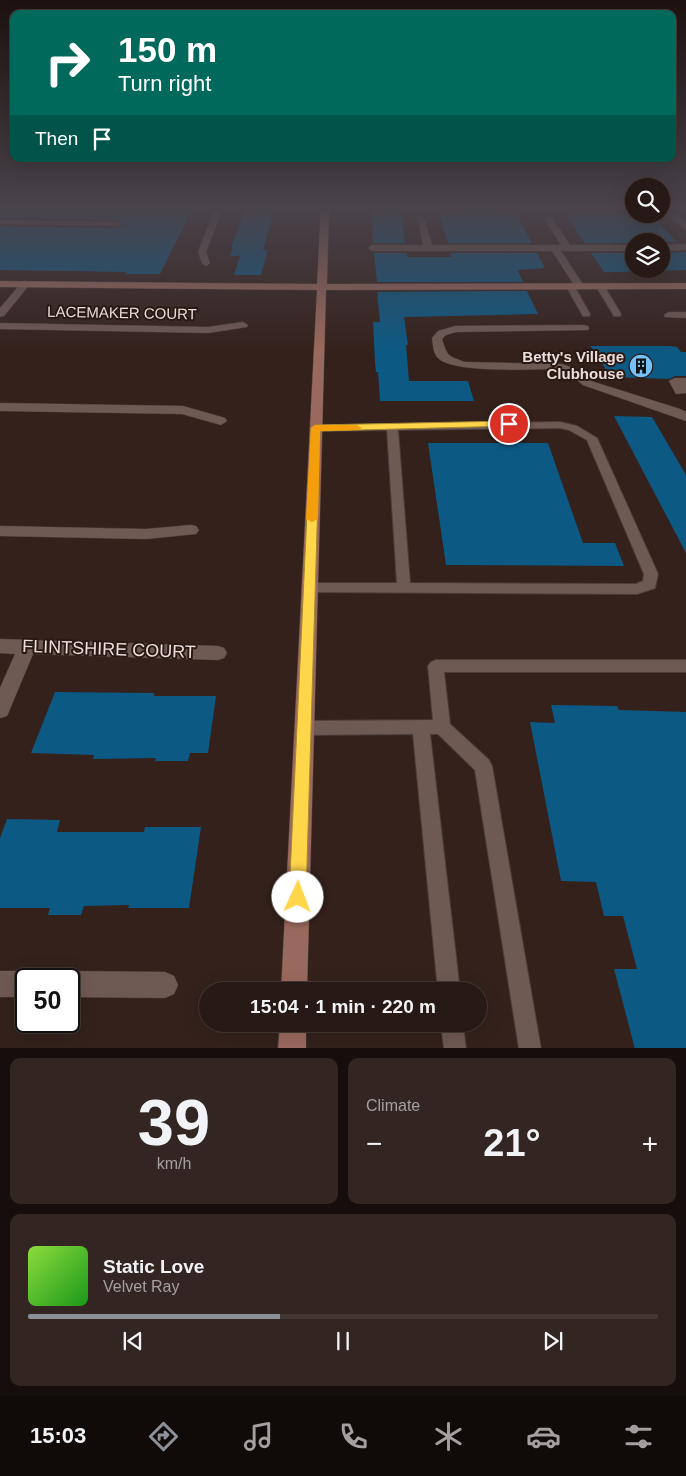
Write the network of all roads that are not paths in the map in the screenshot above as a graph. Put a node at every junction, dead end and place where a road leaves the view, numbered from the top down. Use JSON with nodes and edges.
{"nodes":[{"id":1,"x":203,"y":255,"type":"edge"},
{"id":2,"x":322,"y":255,"type":"edge"},
{"id":3,"x":558,"y":255,"type":"edge"},
{"id":4,"x":206,"y":263,"type":"dead end"},
{"id":5,"x":0,"y":284,"type":"edge"},
{"id":6,"x":24,"y":284,"type":"junction"},
{"id":7,"x":320,"y":286,"type":"junction"},
{"id":8,"x":574,"y":286,"type":"junction"},
{"id":9,"x":600,"y":286,"type":"junction"},
{"id":10,"x":686,"y":286,"type":"edge"},
{"id":11,"x":0,"y":314,"type":"edge"},
{"id":12,"x":586,"y":314,"type":"dead end"},
{"id":13,"x":617,"y":314,"type":"dead end"},
{"id":14,"x":669,"y":315,"type":"dead end"},
{"id":15,"x":686,"y":315,"type":"edge"},
{"id":16,"x":243,"y":325,"type":"dead end"},
{"id":17,"x":0,"y":326,"type":"edge"},
{"id":18,"x":584,"y":328,"type":"dead end"},
{"id":19,"x":686,"y":382,"type":"edge"},
{"id":20,"x":686,"y":389,"type":"edge"},
{"id":21,"x":0,"y":407,"type":"edge"},
{"id":22,"x":686,"y":417,"type":"edge"},
{"id":23,"x":221,"y":420,"type":"dead end"},
{"id":24,"x":392,"y":427,"type":"junction"},
{"id":25,"x":315,"y":428,"type":"junction"},
{"id":26,"x":191,"y":530,"type":"dead end"},
{"id":27,"x":0,"y":531,"type":"edge"},
{"id":28,"x":309,"y":588,"type":"junction"},
{"id":29,"x":404,"y":588,"type":"junction"},
{"id":30,"x":0,"y":646,"type":"edge"},
{"id":31,"x":27,"y":646,"type":"junction"},
{"id":32,"x":218,"y":653,"type":"dead end"},
{"id":33,"x":686,"y":666,"type":"edge"},
{"id":34,"x":0,"y":710,"type":"edge"},
{"id":35,"x":421,"y":727,"type":"junction"},
{"id":36,"x":442,"y":727,"type":"junction"},
{"id":37,"x":304,"y":728,"type":"junction"},
{"id":38,"x":294,"y":982,"type":"edge"},
{"id":39,"x":448,"y":982,"type":"edge"},
{"id":40,"x":0,"y":984,"type":"edge"},
{"id":41,"x":15,"y":984,"type":"edge"},
{"id":42,"x":80,"y":984,"type":"edge"},
{"id":43,"x":165,"y":985,"type":"dead end"},
{"id":44,"x":293,"y":1032,"type":"edge"},
{"id":45,"x":453,"y":1032,"type":"edge"},
{"id":46,"x":292,"y":1048,"type":"edge"},
{"id":47,"x":455,"y":1048,"type":"edge"},
{"id":48,"x":530,"y":1048,"type":"edge"}],
"edges":[{"from":1,"to":4,"type":"street"},
{"from":2,"to":7,"type":"main road"},
{"from":3,"to":8,"type":"street"},
{"from":5,"to":6,"type":"main road"},
{"from":6,"to":7,"type":"main road"},
{"from":6,"to":11,"type":"street"},
{"from":7,"to":8,"type":"main road"},
{"from":7,"to":25,"type":"main road"},
{"from":8,"to":9,"type":"main road"},
{"from":8,"to":12,"type":"lane"},
{"from":9,"to":10,"type":"main road"},
{"from":9,"to":13,"type":"lane"},
{"from":14,"to":15,"type":"street"},
{"from":16,"to":17,"type":"street","name":"LACEMAKER COURT"},
{"from":18,"to":22,"type":"street"},
{"from":19,"to":20,"type":"street"},
{"from":21,"to":23,"type":"street"},
{"from":24,"to":25,"type":"lane"},
{"from":24,"to":29,"type":"lane"},
{"from":24,"to":29,"type":"lane"},
{"from":25,"to":28,"type":"main road"},
{"from":26,"to":27,"type":"street"},
{"from":28,"to":29,"type":"lane"},
{"from":28,"to":37,"type":"main road"},
{"from":30,"to":31,"type":"street","name":"FLINTSHIRE COURT"},
{"from":31,"to":32,"type":"street","name":"FLINTSHIRE COURT"},
{"from":31,"to":34,"type":"street"},
{"from":33,"to":36,"type":"lane"},
{"from":35,"to":36,"type":"lane"},
{"from":35,"to":37,"type":"lane"},
{"from":35,"to":39,"type":"lane"},
{"from":36,"to":48,"type":"lane"},
{"from":37,"to":38,"type":"main road"},
{"from":40,"to":41,"type":"street"},
{"from":42,"to":43,"type":"street"},
{"from":44,"to":46,"type":"main road"},
{"from":45,"to":47,"type":"lane"}]}
